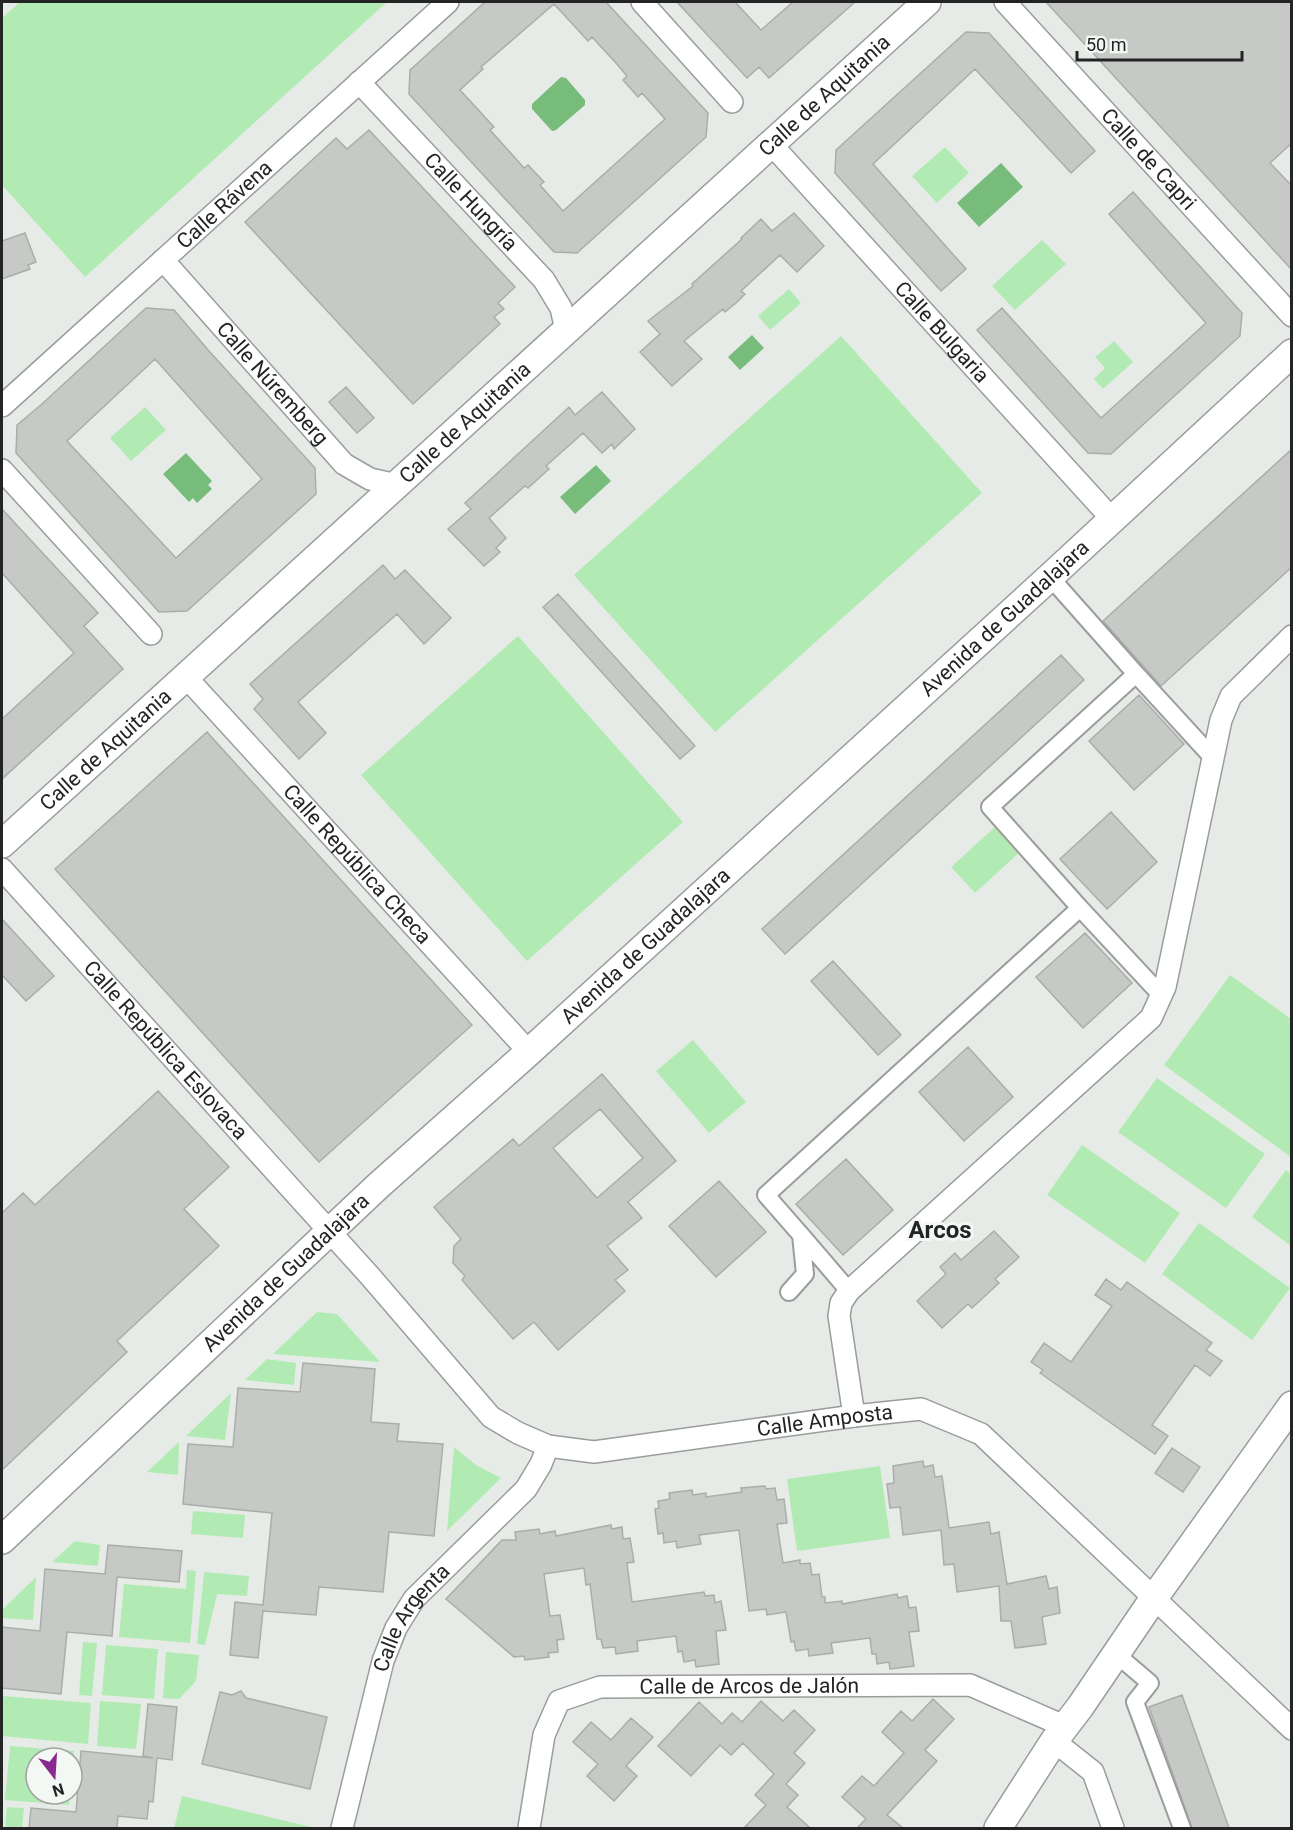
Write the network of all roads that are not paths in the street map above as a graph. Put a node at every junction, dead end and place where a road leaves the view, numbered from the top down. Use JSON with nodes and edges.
{"nodes":[{"id":1,"x":448,"y":2,"type":"edge"},
{"id":2,"x":642,"y":2,"type":"edge"},
{"id":3,"x":927,"y":2,"type":"edge"},
{"id":4,"x":1005,"y":2,"type":"edge"},
{"id":5,"x":359,"y":82,"type":"junction"},
{"id":6,"x":732,"y":102,"type":"dead end"},
{"id":7,"x":771,"y":144,"type":"junction"},
{"id":8,"x":163,"y":260,"type":"junction"},
{"id":9,"x":1292,"y":316,"type":"edge"},
{"id":10,"x":566,"y":330,"type":"junction"},
{"id":11,"x":1292,"y":353,"type":"edge"},
{"id":12,"x":2,"y":406,"type":"edge"},
{"id":13,"x":2,"y":470,"type":"edge"},
{"id":14,"x":397,"y":485,"type":"junction"},
{"id":15,"x":1112,"y":519,"type":"junction"},
{"id":16,"x":1050,"y":577,"type":"junction"},
{"id":17,"x":151,"y":634,"type":"dead end"},
{"id":18,"x":1292,"y":636,"type":"edge"},
{"id":19,"x":1136,"y":674,"type":"junction"},
{"id":20,"x":186,"y":676,"type":"junction"},
{"id":21,"x":1213,"y":758,"type":"junction"},
{"id":22,"x":2,"y":844,"type":"edge"},
{"id":23,"x":2,"y":869,"type":"edge"},
{"id":24,"x":1080,"y":908,"type":"junction"},
{"id":25,"x":1161,"y":994,"type":"junction"},
{"id":26,"x":529,"y":1052,"type":"junction"},
{"id":27,"x":331,"y":1232,"type":"junction"},
{"id":28,"x":801,"y":1235,"type":"junction"},
{"id":29,"x":849,"y":1291,"type":"junction"},
{"id":30,"x":789,"y":1292,"type":"dead end"},
{"id":31,"x":1292,"y":1404,"type":"edge"},
{"id":32,"x":854,"y":1416,"type":"junction"},
{"id":33,"x":548,"y":1446,"type":"junction"},
{"id":34,"x":2,"y":1540,"type":"edge"},
{"id":35,"x":1154,"y":1598,"type":"junction"},
{"id":36,"x":1116,"y":1654,"type":"junction"},
{"id":37,"x":1292,"y":1729,"type":"edge"},
{"id":38,"x":1059,"y":1733,"type":"junction"},
{"id":39,"x":342,"y":1828,"type":"edge"},
{"id":40,"x":529,"y":1828,"type":"edge"},
{"id":41,"x":998,"y":1828,"type":"edge"},
{"id":42,"x":1113,"y":1828,"type":"edge"},
{"id":43,"x":1182,"y":1828,"type":"edge"}],
"edges":[{"from":1,"to":5,"type":"street","name":"Calle Rávena"},
{"from":2,"to":6,"type":"street"},
{"from":3,"to":7,"type":"street","name":"Calle de Aquitania"},
{"from":4,"to":9,"type":"street","name":"Calle de Capri"},
{"from":5,"to":8,"type":"street","name":"Calle Rávena"},
{"from":5,"to":10,"type":"street","name":"Calle Hungría"},
{"from":7,"to":10,"type":"street","name":"Calle de Aquitania"},
{"from":7,"to":15,"type":"street","name":"Calle Bulgaria"},
{"from":8,"to":12,"type":"street","name":"Calle Rávena"},
{"from":8,"to":14,"type":"street","name":"Calle Núremberg"},
{"from":10,"to":14,"type":"street","name":"Calle de Aquitania"},
{"from":11,"to":15,"type":"street","name":"Avenida de Guadalajara"},
{"from":13,"to":17,"type":"street"},
{"from":14,"to":20,"type":"street","name":"Calle de Aquitania"},
{"from":15,"to":16,"type":"street","name":"Avenida de Guadalajara"},
{"from":16,"to":19,"type":"street"},
{"from":16,"to":26,"type":"street","name":"Avenida de Guadalajara"},
{"from":18,"to":21,"type":"street"},
{"from":19,"to":21,"type":"street"},
{"from":19,"to":24,"type":"street"},
{"from":20,"to":22,"type":"street","name":"Calle de Aquitania"},
{"from":20,"to":26,"type":"street","name":"Calle República Checa"},
{"from":21,"to":25,"type":"street"},
{"from":23,"to":27,"type":"street","name":"Calle República Eslovaca"},
{"from":24,"to":25,"type":"street"},
{"from":24,"to":28,"type":"street"},
{"from":25,"to":29,"type":"street"},
{"from":26,"to":27,"type":"street","name":"Avenida de Guadalajara"},
{"from":27,"to":33,"type":"street","name":"Calle Amposta"},
{"from":27,"to":34,"type":"street","name":"Avenida de Guadalajara"},
{"from":28,"to":29,"type":"street"},
{"from":28,"to":30,"type":"street"},
{"from":29,"to":32,"type":"street"},
{"from":31,"to":35,"type":"street"},
{"from":32,"to":33,"type":"street","name":"Calle Amposta"},
{"from":32,"to":35,"type":"street","name":"Calle Amposta"},
{"from":33,"to":39,"type":"street","name":"Calle Argenta"},
{"from":35,"to":36,"type":"street"},
{"from":35,"to":37,"type":"street","name":"Calle Amposta"},
{"from":36,"to":38,"type":"street"},
{"from":36,"to":43,"type":"street"},
{"from":38,"to":40,"type":"street","name":"Calle de Arcos de Jalón"},
{"from":38,"to":41,"type":"street"},
{"from":38,"to":42,"type":"street","name":"Calle de Arcos de Jalón"}]}
